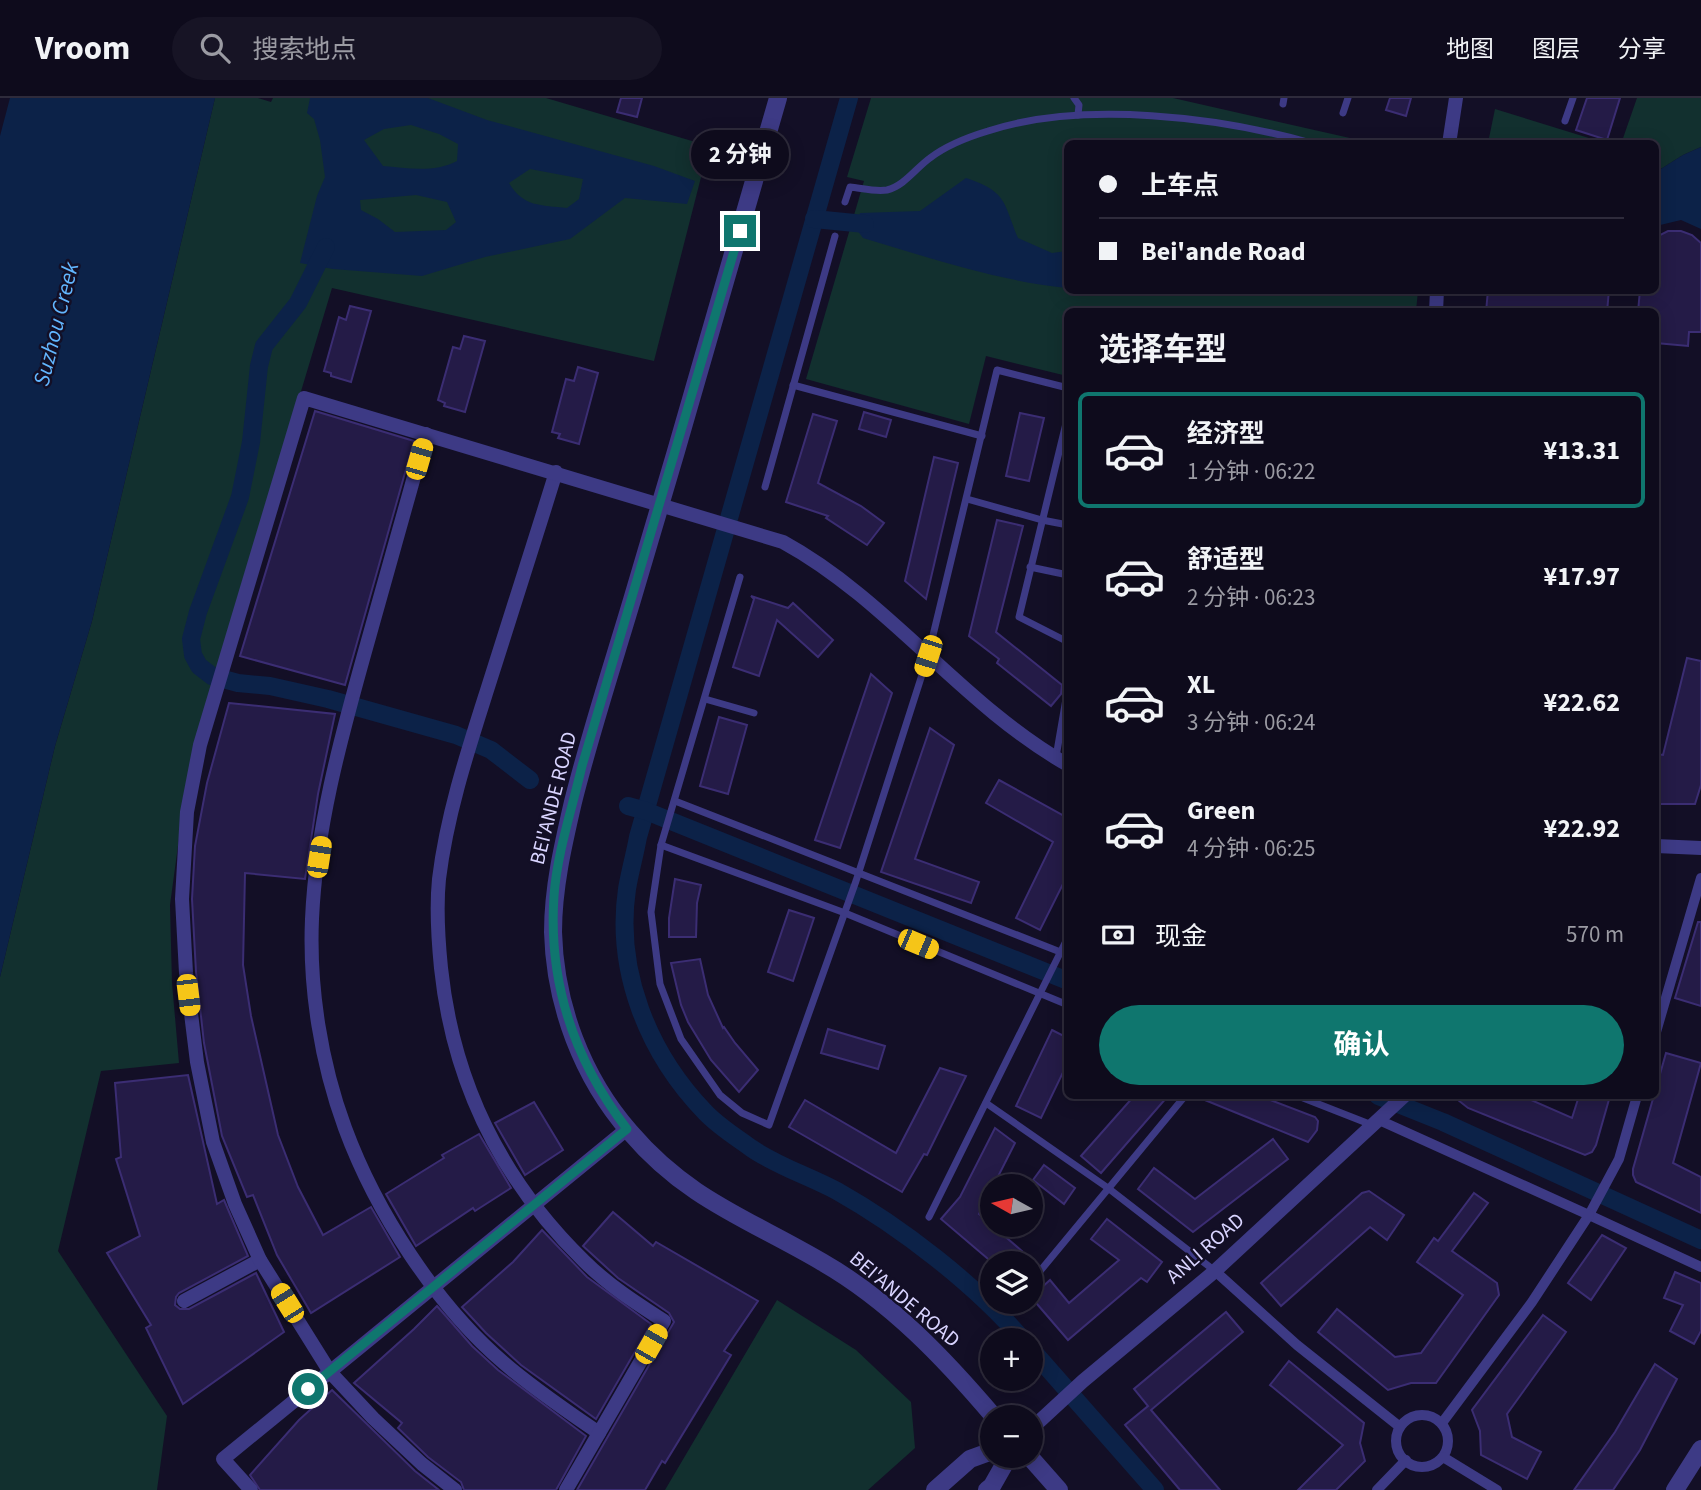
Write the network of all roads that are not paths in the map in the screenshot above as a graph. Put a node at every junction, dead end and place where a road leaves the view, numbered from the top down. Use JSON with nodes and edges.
{"nodes":[{"id":1,"x":778,"y":98,"type":"edge"},
{"id":2,"x":1073,"y":98,"type":"edge"},
{"id":3,"x":1348,"y":98,"type":"edge"},
{"id":4,"x":1456,"y":98,"type":"edge"},
{"id":5,"x":1573,"y":98,"type":"edge"},
{"id":6,"x":1343,"y":113,"type":"dead end"},
{"id":7,"x":1078,"y":115,"type":"junction"},
{"id":8,"x":1565,"y":121,"type":"dead end"},
{"id":9,"x":1298,"y":140,"type":"edge"},
{"id":10,"x":1450,"y":140,"type":"edge"},
{"id":11,"x":845,"y":201,"type":"dead end"},
{"id":12,"x":835,"y":236,"type":"dead end"},
{"id":13,"x":793,"y":385,"type":"junction"},
{"id":14,"x":1064,"y":387,"type":"edge"},
{"id":15,"x":1064,"y":431,"type":"edge"},
{"id":16,"x":426,"y":434,"type":"junction"},
{"id":17,"x":982,"y":436,"type":"junction"},
{"id":18,"x":556,"y":472,"type":"junction"},
{"id":19,"x":765,"y":487,"type":"dead end"},
{"id":20,"x":967,"y":499,"type":"junction"},
{"id":21,"x":661,"y":504,"type":"junction"},
{"id":22,"x":1042,"y":520,"type":"junction"},
{"id":23,"x":1064,"y":524,"type":"edge"},
{"id":24,"x":1030,"y":567,"type":"junction"},
{"id":25,"x":1064,"y":574,"type":"edge"},
{"id":26,"x":740,"y":578,"type":"dead end"},
{"id":27,"x":1064,"y":640,"type":"edge"},
{"id":28,"x":928,"y":656,"type":"junction"},
{"id":29,"x":705,"y":699,"type":"junction"},
{"id":30,"x":754,"y":713,"type":"dead end"},
{"id":31,"x":1064,"y":729,"type":"edge"},
{"id":32,"x":1061,"y":761,"type":"edge"},
{"id":33,"x":676,"y":801,"type":"junction"},
{"id":34,"x":661,"y":845,"type":"junction"},
{"id":35,"x":1659,"y":846,"type":"edge"},
{"id":36,"x":1701,"y":848,"type":"edge"},
{"id":37,"x":858,"y":877,"type":"junction"},
{"id":38,"x":1701,"y":878,"type":"edge"},
{"id":39,"x":846,"y":910,"type":"junction"},
{"id":40,"x":1061,"y":955,"type":"edge"},
{"id":41,"x":1041,"y":990,"type":"junction"},
{"id":42,"x":1064,"y":1003,"type":"edge"},
{"id":43,"x":1659,"y":1022,"type":"edge"},
{"id":44,"x":1182,"y":1099,"type":"edge"},
{"id":45,"x":1309,"y":1099,"type":"edge"},
{"id":46,"x":1401,"y":1099,"type":"edge"},
{"id":47,"x":1636,"y":1099,"type":"edge"},
{"id":48,"x":986,"y":1103,"type":"junction"},
{"id":49,"x":1381,"y":1119,"type":"junction"},
{"id":50,"x":627,"y":1129,"type":"junction"},
{"id":51,"x":1108,"y":1188,"type":"junction"},
{"id":52,"x":534,"y":1205,"type":"junction"},
{"id":53,"x":1589,"y":1215,"type":"junction"},
{"id":54,"x":929,"y":1217,"type":"dead end"},
{"id":55,"x":260,"y":1260,"type":"junction"},
{"id":56,"x":1043,"y":1267,"type":"edge"},
{"id":57,"x":1701,"y":1267,"type":"edge"},
{"id":58,"x":1215,"y":1271,"type":"junction"},
{"id":59,"x":434,"y":1287,"type":"junction"},
{"id":60,"x":184,"y":1301,"type":"dead end"},
{"id":61,"x":330,"y":1372,"type":"junction"},
{"id":62,"x":984,"y":1405,"type":"edge"},
{"id":63,"x":1043,"y":1418,"type":"edge"},
{"id":64,"x":1442,"y":1423,"type":"junction"},
{"id":65,"x":1400,"y":1427,"type":"junction"},
{"id":66,"x":599,"y":1433,"type":"junction"},
{"id":67,"x":1701,"y":1449,"type":"edge"},
{"id":68,"x":980,"y":1455,"type":"edge"},
{"id":69,"x":1443,"y":1457,"type":"junction"},
{"id":70,"x":1406,"y":1460,"type":"junction"},
{"id":71,"x":1002,"y":1468,"type":"edge"},
{"id":72,"x":1040,"y":1468,"type":"edge"},
{"id":73,"x":251,"y":1490,"type":"edge"},
{"id":74,"x":455,"y":1490,"type":"edge"},
{"id":75,"x":566,"y":1490,"type":"edge"},
{"id":76,"x":935,"y":1490,"type":"edge"},
{"id":77,"x":987,"y":1490,"type":"edge"},
{"id":78,"x":1059,"y":1490,"type":"edge"},
{"id":79,"x":1377,"y":1490,"type":"edge"},
{"id":80,"x":1497,"y":1490,"type":"edge"},
{"id":81,"x":1675,"y":1490,"type":"edge"}],
"edges":[{"from":1,"to":21,"type":"street","name":"BEI'ANDE ROAD"},
{"from":2,"to":7,"type":"lane"},
{"from":3,"to":6,"type":"lane"},
{"from":4,"to":10,"type":"street"},
{"from":5,"to":8,"type":"lane"},
{"from":7,"to":9,"type":"lane"},
{"from":7,"to":11,"type":"lane"},
{"from":12,"to":13,"type":"lane"},
{"from":13,"to":17,"type":"lane"},
{"from":13,"to":19,"type":"lane"},
{"from":14,"to":17,"type":"lane"},
{"from":15,"to":22,"type":"lane"},
{"from":16,"to":18,"type":"street"},
{"from":16,"to":55,"type":"street"},
{"from":16,"to":59,"type":"street"},
{"from":17,"to":20,"type":"lane"},
{"from":18,"to":21,"type":"street"},
{"from":18,"to":52,"type":"street"},
{"from":20,"to":22,"type":"lane"},
{"from":20,"to":28,"type":"lane"},
{"from":21,"to":28,"type":"street"},
{"from":21,"to":50,"type":"street","name":"BEI'ANDE ROAD"},
{"from":22,"to":23,"type":"lane"},
{"from":22,"to":24,"type":"lane"},
{"from":24,"to":25,"type":"lane"},
{"from":24,"to":27,"type":"lane"},
{"from":26,"to":29,"type":"lane"},
{"from":28,"to":32,"type":"street"},
{"from":28,"to":37,"type":"lane"},
{"from":29,"to":30,"type":"lane"},
{"from":29,"to":33,"type":"lane"},
{"from":31,"to":32,"type":"lane"},
{"from":33,"to":34,"type":"lane"},
{"from":33,"to":37,"type":"lane"},
{"from":34,"to":39,"type":"lane"},
{"from":34,"to":39,"type":"lane"},
{"from":35,"to":36,"type":"street"},
{"from":37,"to":39,"type":"lane"},
{"from":37,"to":40,"type":"lane"},
{"from":38,"to":43,"type":"street"},
{"from":39,"to":41,"type":"lane"},
{"from":40,"to":41,"type":"lane"},
{"from":41,"to":42,"type":"lane"},
{"from":41,"to":48,"type":"lane"},
{"from":44,"to":51,"type":"lane"},
{"from":45,"to":49,"type":"lane"},
{"from":46,"to":49,"type":"street","name":"ANLI ROAD"},
{"from":47,"to":53,"type":"street"},
{"from":48,"to":51,"type":"lane"},
{"from":48,"to":54,"type":"lane"},
{"from":49,"to":53,"type":"street"},
{"from":49,"to":58,"type":"street","name":"ANLI ROAD"},
{"from":50,"to":52,"type":"street"},
{"from":50,"to":62,"type":"street","name":"BEI'ANDE ROAD"},
{"from":51,"to":56,"type":"lane"},
{"from":51,"to":58,"type":"lane"},
{"from":52,"to":59,"type":"street"},
{"from":52,"to":66,"type":"street"},
{"from":53,"to":57,"type":"street"},
{"from":53,"to":64,"type":"street"},
{"from":55,"to":60,"type":"street"},
{"from":55,"to":61,"type":"street"},
{"from":58,"to":63,"type":"street","name":"ANLI ROAD"},
{"from":58,"to":65,"type":"street"},
{"from":59,"to":61,"type":"street"},
{"from":59,"to":66,"type":"street"},
{"from":61,"to":73,"type":"street"},
{"from":61,"to":74,"type":"street"},
{"from":64,"to":65,"type":"street"},
{"from":64,"to":69,"type":"street"},
{"from":65,"to":70,"type":"street"},
{"from":66,"to":75,"type":"street"},
{"from":67,"to":81,"type":"street"},
{"from":68,"to":76,"type":"street"},
{"from":69,"to":70,"type":"street"},
{"from":69,"to":80,"type":"street"},
{"from":70,"to":79,"type":"street"},
{"from":71,"to":77,"type":"street"},
{"from":72,"to":78,"type":"street"}]}
